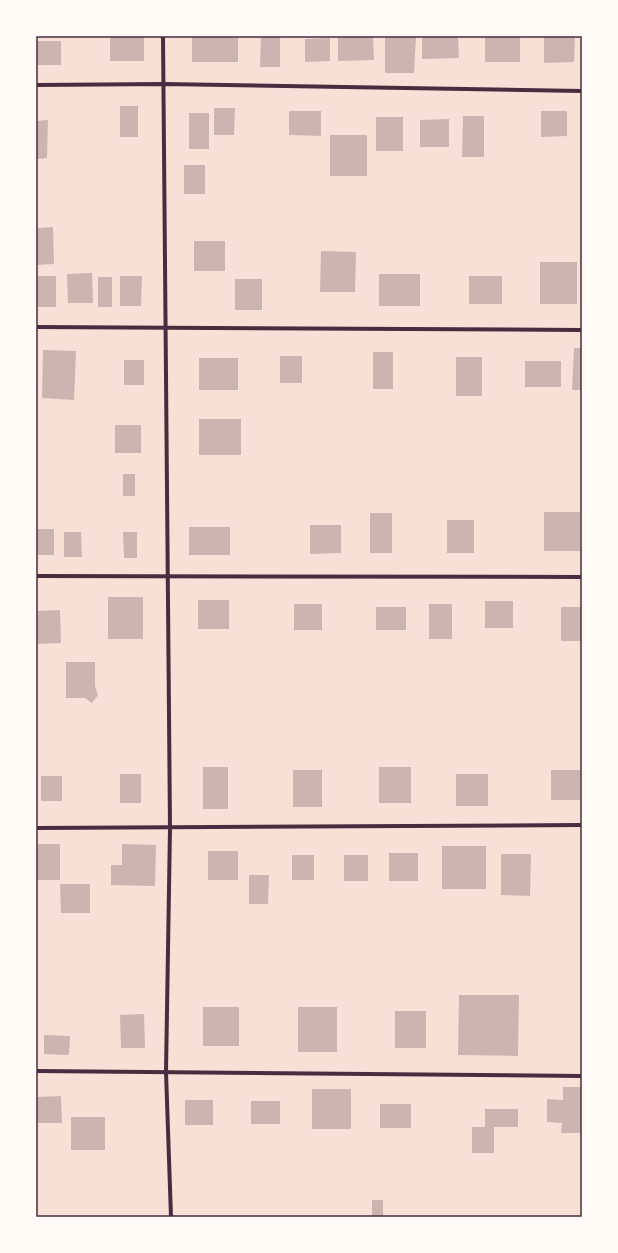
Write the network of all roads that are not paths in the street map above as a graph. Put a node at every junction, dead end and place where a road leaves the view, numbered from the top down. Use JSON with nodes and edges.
{"nodes":[{"id":1,"x":164,"y":36,"type":"edge"},
{"id":2,"x":164,"y":84,"type":"junction"},
{"id":3,"x":36,"y":85,"type":"edge"},
{"id":4,"x":582,"y":91,"type":"edge"},
{"id":5,"x":36,"y":327,"type":"edge"},
{"id":6,"x":166,"y":329,"type":"junction"},
{"id":7,"x":582,"y":330,"type":"edge"},
{"id":8,"x":36,"y":576,"type":"edge"},
{"id":9,"x":168,"y":576,"type":"junction"},
{"id":10,"x":582,"y":577,"type":"edge"},
{"id":11,"x":582,"y":825,"type":"edge"},
{"id":12,"x":36,"y":828,"type":"edge"},
{"id":13,"x":170,"y":828,"type":"junction"},
{"id":14,"x":36,"y":1071,"type":"edge"},
{"id":15,"x":166,"y":1072,"type":"junction"},
{"id":16,"x":582,"y":1076,"type":"edge"},
{"id":17,"x":171,"y":1217,"type":"edge"}],
"edges":[{"from":1,"to":2,"type":"street"},
{"from":2,"to":3,"type":"street"},
{"from":2,"to":4,"type":"street"},
{"from":2,"to":6,"type":"street"},
{"from":5,"to":6,"type":"street"},
{"from":6,"to":7,"type":"street"},
{"from":6,"to":9,"type":"street"},
{"from":8,"to":9,"type":"street"},
{"from":9,"to":10,"type":"street"},
{"from":9,"to":13,"type":"street"},
{"from":11,"to":13,"type":"street"},
{"from":12,"to":13,"type":"street"},
{"from":13,"to":15,"type":"street"},
{"from":14,"to":15,"type":"street"},
{"from":15,"to":16,"type":"street"},
{"from":15,"to":17,"type":"street"}]}
